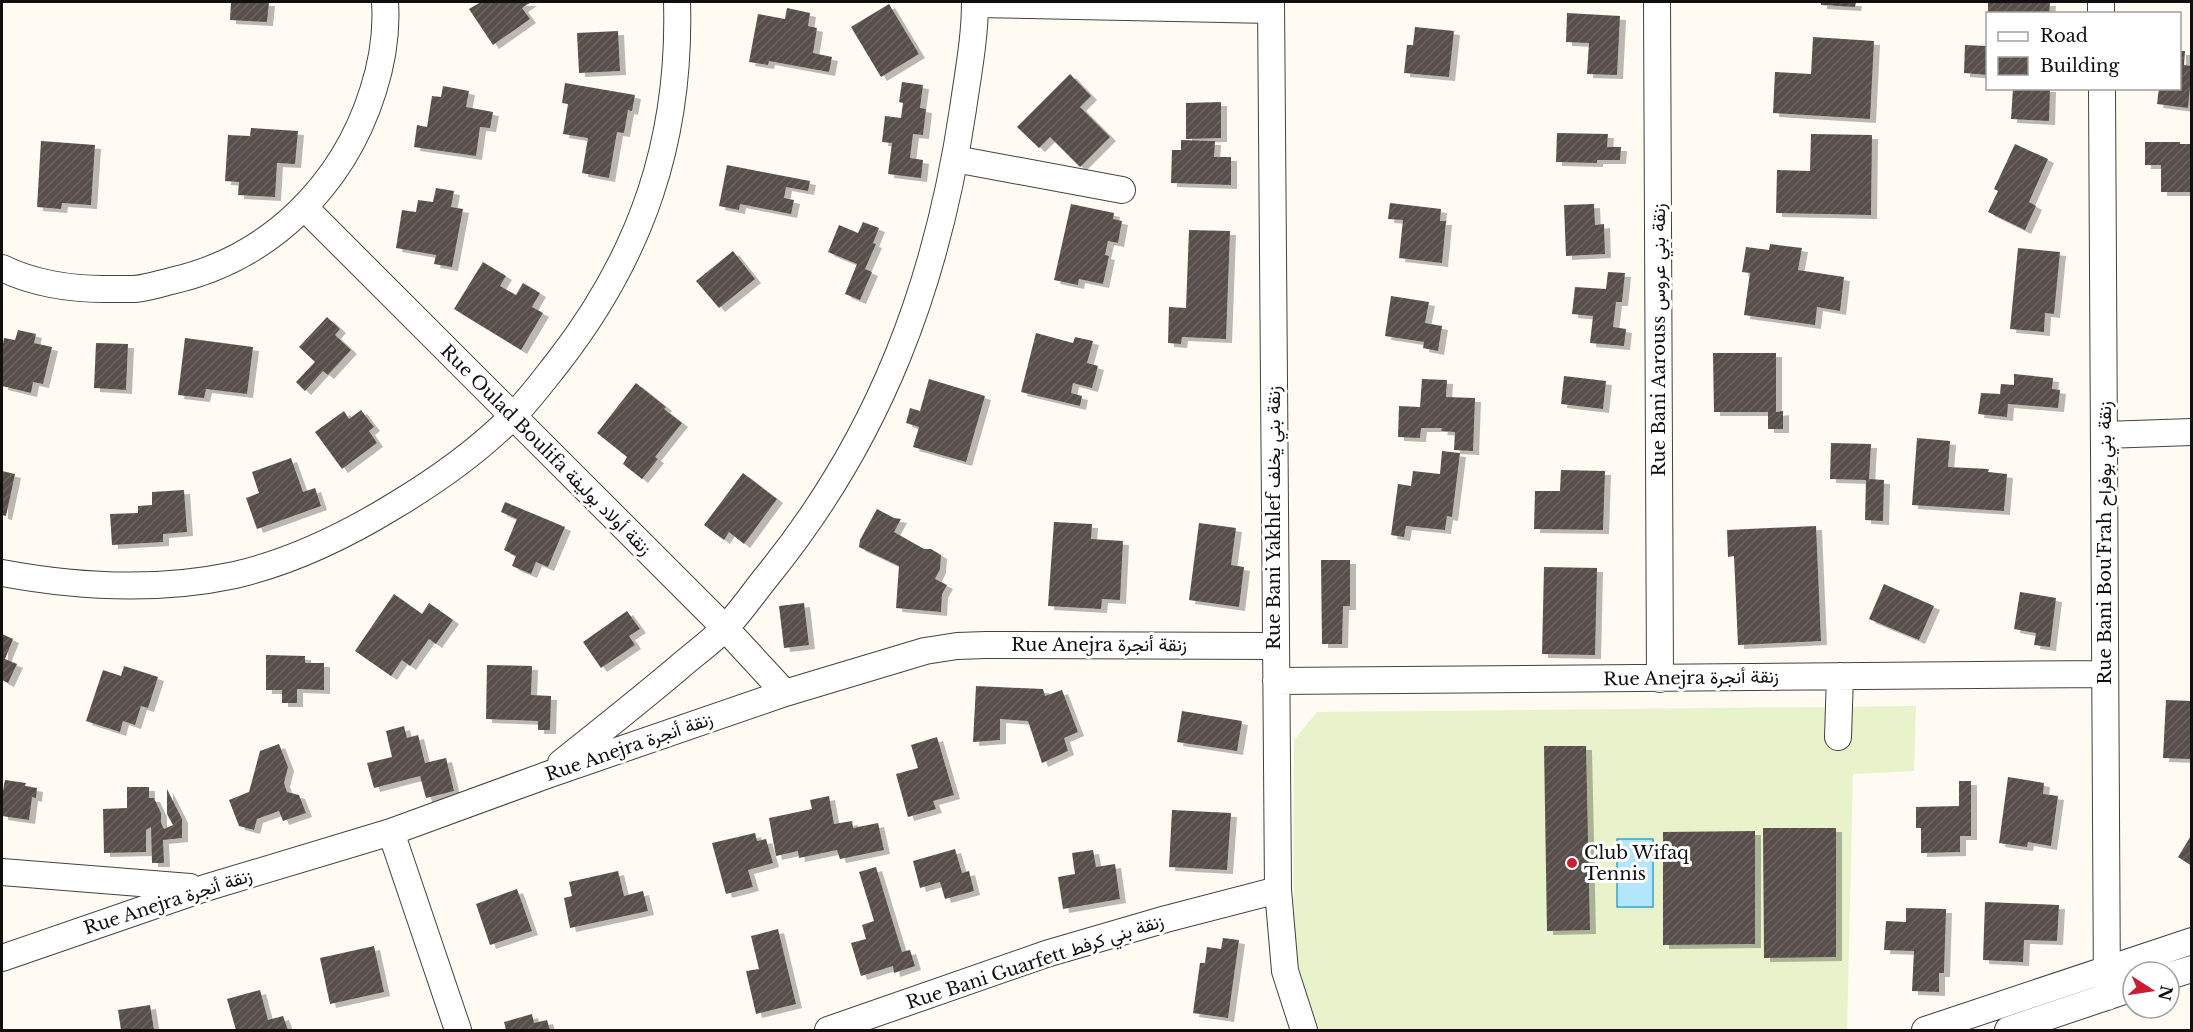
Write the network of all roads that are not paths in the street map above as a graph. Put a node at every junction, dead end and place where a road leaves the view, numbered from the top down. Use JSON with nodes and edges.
{"nodes":[{"id":1,"x":385,"y":2,"type":"edge"},
{"id":2,"x":677,"y":2,"type":"edge"},
{"id":3,"x":1657,"y":2,"type":"edge"},
{"id":4,"x":975,"y":3,"type":"edge"},
{"id":5,"x":1271,"y":6,"type":"edge"},
{"id":6,"x":2102,"y":90,"type":"edge"},
{"id":7,"x":955,"y":159,"type":"junction"},
{"id":8,"x":1122,"y":190,"type":"dead end"},
{"id":9,"x":305,"y":208,"type":"junction"},
{"id":10,"x":2,"y":268,"type":"edge"},
{"id":11,"x":512,"y":417,"type":"junction"},
{"id":12,"x":2192,"y":432,"type":"edge"},
{"id":13,"x":2104,"y":435,"type":"junction"},
{"id":14,"x":2,"y":573,"type":"edge"},
{"id":15,"x":725,"y":628,"type":"junction"},
{"id":16,"x":1275,"y":646,"type":"junction"},
{"id":17,"x":2105,"y":674,"type":"junction"},
{"id":18,"x":1840,"y":676,"type":"junction"},
{"id":19,"x":1660,"y":678,"type":"junction"},
{"id":20,"x":1276,"y":681,"type":"junction"},
{"id":21,"x":785,"y":693,"type":"junction"},
{"id":22,"x":1838,"y":737,"type":"dead end"},
{"id":23,"x":547,"y":775,"type":"junction"},
{"id":24,"x":391,"y":832,"type":"junction"},
{"id":25,"x":2,"y":872,"type":"edge"},
{"id":26,"x":205,"y":888,"type":"junction"},
{"id":27,"x":1278,"y":890,"type":"junction"},
{"id":28,"x":2192,"y":940,"type":"edge"},
{"id":29,"x":2,"y":958,"type":"edge"},
{"id":30,"x":2107,"y":968,"type":"junction"},
{"id":31,"x":2121,"y":992,"type":"edge"},
{"id":32,"x":2107,"y":997,"type":"junction"},
{"id":33,"x":458,"y":1030,"type":"edge"},
{"id":34,"x":828,"y":1030,"type":"edge"},
{"id":35,"x":1304,"y":1030,"type":"edge"},
{"id":36,"x":1925,"y":1030,"type":"edge"},
{"id":37,"x":2008,"y":1030,"type":"edge"}],
"edges":[{"from":1,"to":9,"type":"street"},
{"from":2,"to":11,"type":"street"},
{"from":3,"to":19,"type":"street","name":"Rue Bani Aarouss زنقة بني عروس"},
{"from":4,"to":5,"type":"street"},
{"from":4,"to":7,"type":"street"},
{"from":5,"to":16,"type":"street","name":"Rue Bani Yakhlef زنقة بني يخلف"},
{"from":6,"to":13,"type":"street","name":"Rue Bani Bou'Frah زنقة بني بوفراح"},
{"from":7,"to":8,"type":"street"},
{"from":7,"to":15,"type":"street"},
{"from":9,"to":10,"type":"street"},
{"from":9,"to":11,"type":"street","name":"Rue Oulad Boulifa زنقة أولاد بوليفة"},
{"from":11,"to":14,"type":"street"},
{"from":11,"to":15,"type":"street","name":"Rue Oulad Boulifa زنقة أولاد بوليفة"},
{"from":12,"to":13,"type":"street"},
{"from":13,"to":17,"type":"street","name":"Rue Bani Bou'Frah زنقة بني بوفراح"},
{"from":15,"to":21,"type":"street","name":"Rue Oulad Boulifa زنقة أولاد بوليفة"},
{"from":15,"to":23,"type":"street"},
{"from":16,"to":20,"type":"street","name":"Rue Bani Yakhlef زنقة بني يخلف"},
{"from":16,"to":21,"type":"street","name":"Rue Anejra زنقة أنجرة"},
{"from":17,"to":18,"type":"street","name":"Rue Anejra زنقة أنجرة"},
{"from":17,"to":30,"type":"street","name":"Rue Bani Bou'Frah زنقة بني بوفراح"},
{"from":18,"to":19,"type":"street","name":"Rue Anejra زنقة أنجرة"},
{"from":18,"to":22,"type":"street"},
{"from":19,"to":20,"type":"street","name":"Rue Anejra زنقة أنجرة"},
{"from":20,"to":27,"type":"street","name":"Rue Bani Yakhlef زنقة بني يخلف"},
{"from":21,"to":23,"type":"street","name":"Rue Anejra زنقة أنجرة"},
{"from":23,"to":24,"type":"street","name":"Rue Anejra زنقة أنجرة"},
{"from":24,"to":26,"type":"street","name":"Rue Anejra زنقة أنجرة"},
{"from":24,"to":33,"type":"street"},
{"from":25,"to":26,"type":"street"},
{"from":26,"to":29,"type":"street","name":"Rue Anejra زنقة أنجرة"},
{"from":27,"to":34,"type":"street","name":"Rue Bani Guarfett زنقة بني كرفط"},
{"from":27,"to":35,"type":"street","name":"Rue Bani Yakhlef زنقة بني يخلف"},
{"from":28,"to":30,"type":"street"},
{"from":30,"to":32,"type":"street","name":"Rue Bani Bou'Frah زنقة بني بوفراح"},
{"from":30,"to":36,"type":"street"},
{"from":31,"to":32,"type":"street"},
{"from":32,"to":37,"type":"street"}]}
